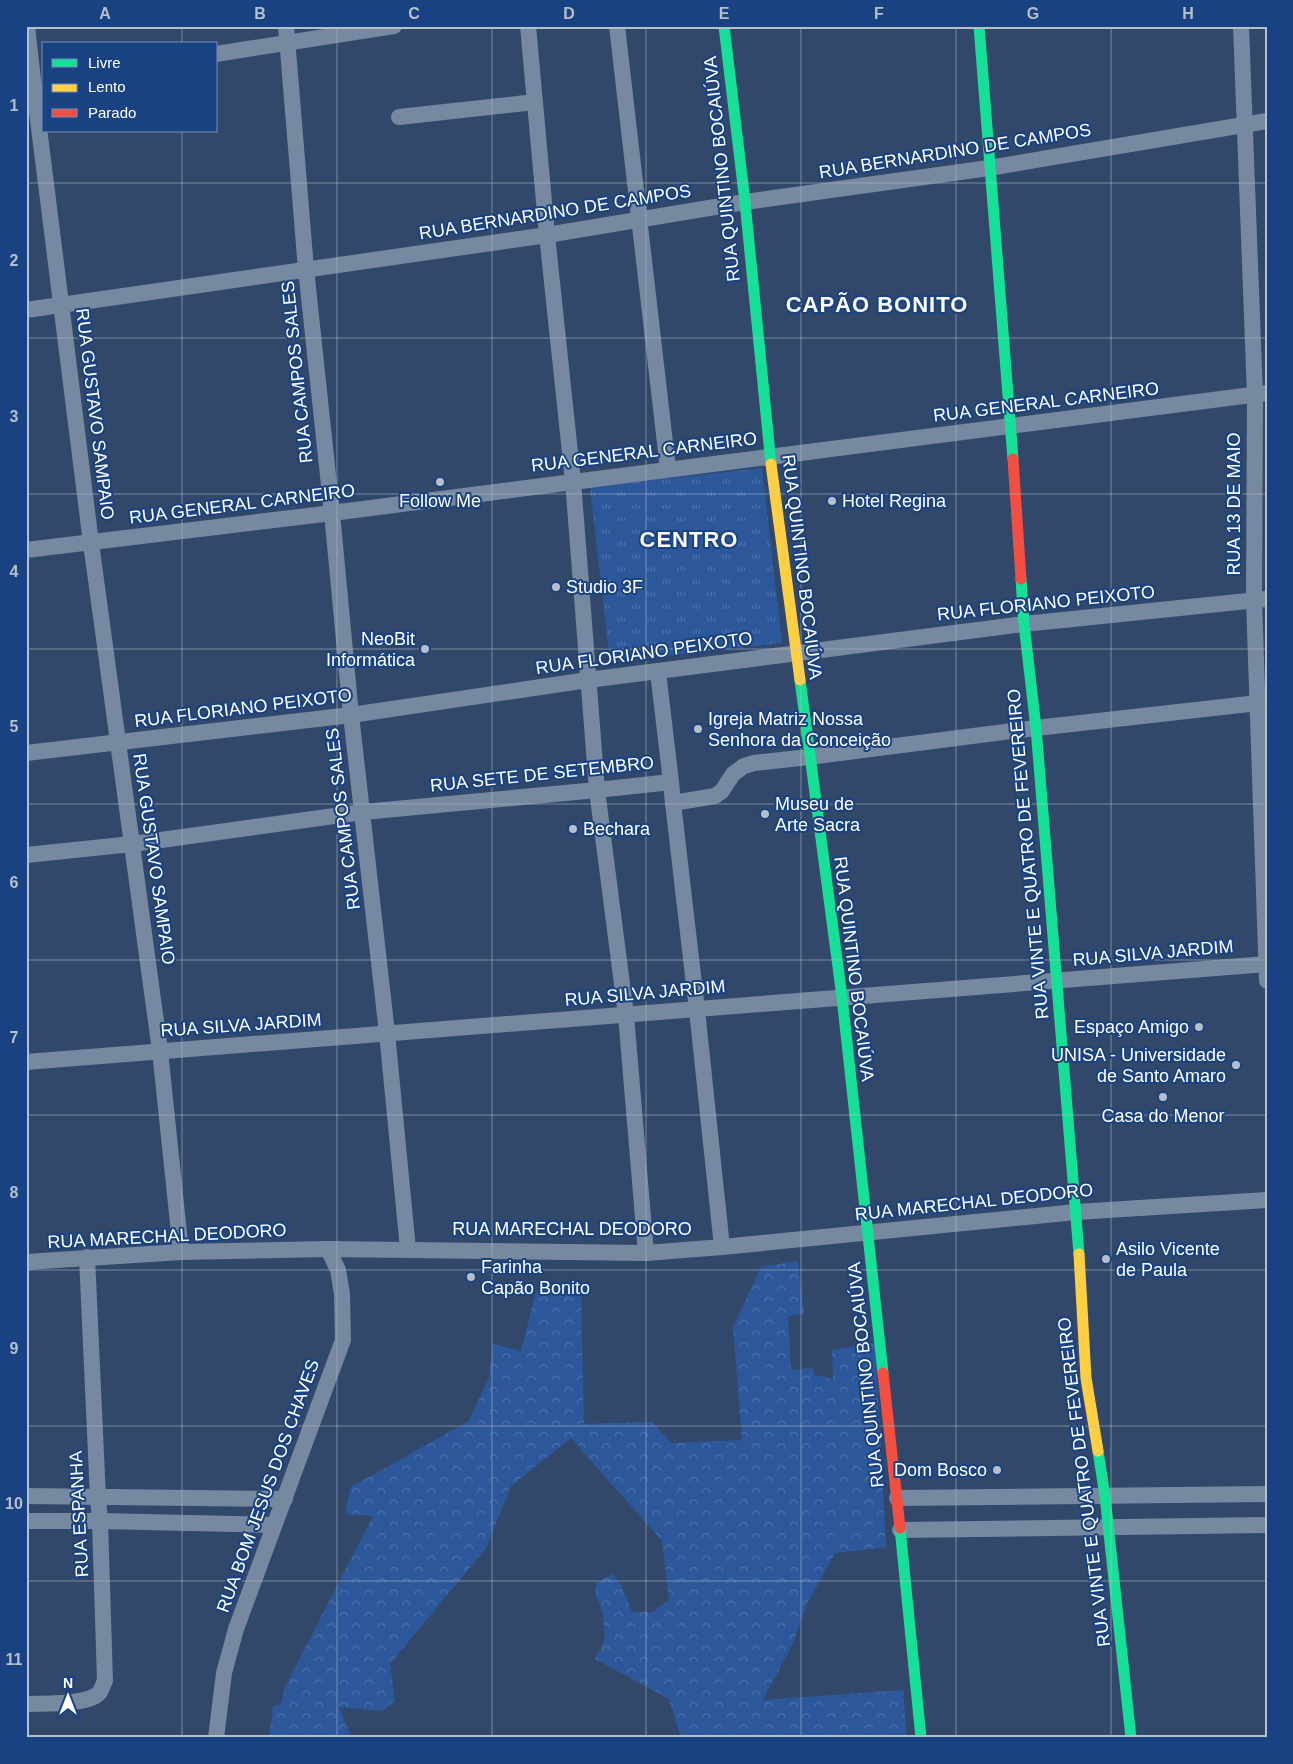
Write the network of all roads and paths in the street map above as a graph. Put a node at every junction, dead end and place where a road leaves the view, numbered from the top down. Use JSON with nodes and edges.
{"nodes":[{"id":1,"x":27,"y":26,"type":"edge"},
{"id":2,"x":286,"y":26,"type":"edge"},
{"id":3,"x":394,"y":26,"type":"edge"},
{"id":4,"x":528,"y":26,"type":"edge"},
{"id":5,"x":618,"y":26,"type":"edge"},
{"id":6,"x":724,"y":26,"type":"edge"},
{"id":7,"x":979,"y":26,"type":"edge"},
{"id":8,"x":1241,"y":26,"type":"edge"},
{"id":9,"x":287,"y":44,"type":"junction"},
{"id":10,"x":218,"y":54,"type":"edge"},
{"id":11,"x":34,"y":80,"type":"edge"},
{"id":12,"x":535,"y":102,"type":"junction"},
{"id":13,"x":399,"y":117,"type":"dead end"},
{"id":14,"x":1267,"y":122,"type":"edge"},
{"id":15,"x":1244,"y":125,"type":"junction"},
{"id":16,"x":989,"y":168,"type":"junction"},
{"id":17,"x":745,"y":202,"type":"junction"},
{"id":18,"x":640,"y":219,"type":"junction"},
{"id":19,"x":547,"y":235,"type":"junction"},
{"id":20,"x":306,"y":269,"type":"junction"},
{"id":21,"x":62,"y":306,"type":"junction"},
{"id":22,"x":26,"y":310,"type":"edge"},
{"id":23,"x":1261,"y":395,"type":"edge"},
{"id":24,"x":1011,"y":426,"type":"junction"},
{"id":25,"x":770,"y":456,"type":"junction"},
{"id":26,"x":668,"y":470,"type":"junction"},
{"id":27,"x":573,"y":481,"type":"junction"},
{"id":28,"x":332,"y":513,"type":"junction"},
{"id":29,"x":91,"y":543,"type":"junction"},
{"id":30,"x":26,"y":550,"type":"edge"},
{"id":31,"x":1260,"y":599,"type":"edge"},
{"id":32,"x":1024,"y":624,"type":"junction"},
{"id":33,"x":795,"y":653,"type":"junction"},
{"id":34,"x":658,"y":672,"type":"junction"},
{"id":35,"x":588,"y":680,"type":"junction"},
{"id":36,"x":1262,"y":703,"type":"edge"},
{"id":37,"x":350,"y":715,"type":"junction"},
{"id":38,"x":1036,"y":728,"type":"junction"},
{"id":39,"x":118,"y":742,"type":"junction"},
{"id":40,"x":26,"y":753,"type":"edge"},
{"id":41,"x":809,"y":757,"type":"junction"},
{"id":42,"x":671,"y":782,"type":"junction"},
{"id":43,"x":597,"y":790,"type":"junction"},
{"id":44,"x":673,"y":803,"type":"junction"},
{"id":45,"x":363,"y":812,"type":"junction"},
{"id":46,"x":132,"y":844,"type":"junction"},
{"id":47,"x":26,"y":855,"type":"edge"},
{"id":48,"x":1266,"y":964,"type":"edge"},
{"id":49,"x":1056,"y":981,"type":"junction"},
{"id":50,"x":1267,"y":981,"type":"edge"},
{"id":51,"x":842,"y":997,"type":"junction"},
{"id":52,"x":697,"y":1010,"type":"junction"},
{"id":53,"x":626,"y":1015,"type":"junction"},
{"id":54,"x":387,"y":1034,"type":"junction"},
{"id":55,"x":160,"y":1051,"type":"junction"},
{"id":56,"x":26,"y":1062,"type":"edge"},
{"id":57,"x":1267,"y":1200,"type":"edge"},
{"id":58,"x":1076,"y":1212,"type":"junction"},
{"id":59,"x":868,"y":1233,"type":"junction"},
{"id":60,"x":722,"y":1247,"type":"junction"},
{"id":61,"x":328,"y":1249,"type":"junction"},
{"id":62,"x":408,"y":1249,"type":"junction"},
{"id":63,"x":181,"y":1252,"type":"junction"},
{"id":64,"x":646,"y":1252,"type":"junction"},
{"id":65,"x":88,"y":1257,"type":"junction"},
{"id":66,"x":26,"y":1262,"type":"edge"},
{"id":67,"x":1267,"y":1494,"type":"edge"},
{"id":68,"x":26,"y":1496,"type":"edge"},
{"id":69,"x":1105,"y":1496,"type":"junction"},
{"id":70,"x":98,"y":1498,"type":"junction"},
{"id":71,"x":897,"y":1498,"type":"junction"},
{"id":72,"x":285,"y":1499,"type":"junction"},
{"id":73,"x":26,"y":1521,"type":"edge"},
{"id":74,"x":100,"y":1521,"type":"junction"},
{"id":75,"x":274,"y":1525,"type":"junction"},
{"id":76,"x":1267,"y":1525,"type":"edge"},
{"id":77,"x":1108,"y":1526,"type":"junction"},
{"id":78,"x":900,"y":1530,"type":"junction"},
{"id":79,"x":26,"y":1704,"type":"edge"},
{"id":80,"x":216,"y":1738,"type":"edge"},
{"id":81,"x":921,"y":1738,"type":"edge"},
{"id":82,"x":1131,"y":1738,"type":"edge"}],
"edges":[{"from":1,"to":11,"type":"street","name":"RUA GUSTAVO SAMPAIO"},
{"from":2,"to":9,"type":"street","name":"RUA CAMPOS SALES"},
{"from":3,"to":9,"type":"street"},
{"from":4,"to":12,"type":"street"},
{"from":5,"to":18,"type":"street"},
{"from":6,"to":17,"type":"street","name":"RUA QUINTINO BOCAIÚVA"},
{"from":7,"to":16,"type":"street","name":"RUA VINTE E QUATRO DE FEVEREIRO"},
{"from":8,"to":15,"type":"street","name":"RUA 13 DE MAIO"},
{"from":9,"to":10,"type":"street"},
{"from":9,"to":20,"type":"street","name":"RUA CAMPOS SALES"},
{"from":11,"to":21,"type":"street","name":"RUA GUSTAVO SAMPAIO"},
{"from":12,"to":13,"type":"street"},
{"from":12,"to":19,"type":"street"},
{"from":14,"to":15,"type":"street","name":"RUA BERNARDINO DE CAMPOS"},
{"from":15,"to":16,"type":"street","name":"RUA BERNARDINO DE CAMPOS"},
{"from":15,"to":23,"type":"street","name":"RUA 13 DE MAIO"},
{"from":16,"to":17,"type":"street","name":"RUA BERNARDINO DE CAMPOS"},
{"from":16,"to":24,"type":"street","name":"RUA VINTE E QUATRO DE FEVEREIRO"},
{"from":17,"to":18,"type":"street","name":"RUA BERNARDINO DE CAMPOS"},
{"from":17,"to":25,"type":"street","name":"RUA QUINTINO BOCAIÚVA"},
{"from":18,"to":19,"type":"street","name":"RUA BERNARDINO DE CAMPOS"},
{"from":18,"to":26,"type":"street"},
{"from":19,"to":20,"type":"street","name":"RUA BERNARDINO DE CAMPOS"},
{"from":19,"to":27,"type":"street"},
{"from":20,"to":21,"type":"street","name":"RUA BERNARDINO DE CAMPOS"},
{"from":20,"to":28,"type":"street","name":"RUA CAMPOS SALES"},
{"from":21,"to":22,"type":"street","name":"RUA BERNARDINO DE CAMPOS"},
{"from":21,"to":29,"type":"street","name":"RUA GUSTAVO SAMPAIO"},
{"from":23,"to":24,"type":"street","name":"RUA GENERAL CARNEIRO"},
{"from":23,"to":31,"type":"street","name":"RUA 13 DE MAIO"},
{"from":24,"to":25,"type":"street","name":"RUA GENERAL CARNEIRO"},
{"from":24,"to":32,"type":"street","name":"RUA VINTE E QUATRO DE FEVEREIRO"},
{"from":25,"to":26,"type":"street","name":"RUA GENERAL CARNEIRO"},
{"from":25,"to":33,"type":"street","name":"RUA QUINTINO BOCAIÚVA"},
{"from":26,"to":27,"type":"street","name":"RUA GENERAL CARNEIRO"},
{"from":27,"to":28,"type":"street","name":"RUA GENERAL CARNEIRO"},
{"from":27,"to":35,"type":"street"},
{"from":28,"to":29,"type":"street","name":"RUA GENERAL CARNEIRO"},
{"from":28,"to":37,"type":"street","name":"RUA CAMPOS SALES"},
{"from":29,"to":30,"type":"street","name":"RUA GENERAL CARNEIRO"},
{"from":29,"to":39,"type":"street","name":"RUA GUSTAVO SAMPAIO"},
{"from":31,"to":32,"type":"street","name":"RUA FLORIANO PEIXOTO"},
{"from":31,"to":36,"type":"street","name":"RUA 13 DE MAIO"},
{"from":32,"to":33,"type":"street","name":"RUA FLORIANO PEIXOTO"},
{"from":32,"to":38,"type":"street","name":"RUA VINTE E QUATRO DE FEVEREIRO"},
{"from":33,"to":34,"type":"street","name":"RUA FLORIANO PEIXOTO"},
{"from":33,"to":41,"type":"street","name":"RUA QUINTINO BOCAIÚVA"},
{"from":34,"to":35,"type":"street","name":"RUA FLORIANO PEIXOTO"},
{"from":34,"to":42,"type":"street"},
{"from":35,"to":37,"type":"street","name":"RUA FLORIANO PEIXOTO"},
{"from":35,"to":43,"type":"street"},
{"from":36,"to":38,"type":"street"},
{"from":36,"to":48,"type":"street","name":"RUA 13 DE MAIO"},
{"from":37,"to":39,"type":"street","name":"RUA FLORIANO PEIXOTO"},
{"from":37,"to":45,"type":"street","name":"RUA CAMPOS SALES"},
{"from":38,"to":41,"type":"street"},
{"from":38,"to":49,"type":"street","name":"RUA VINTE E QUATRO DE FEVEREIRO"},
{"from":39,"to":40,"type":"street","name":"RUA FLORIANO PEIXOTO"},
{"from":39,"to":46,"type":"street","name":"RUA GUSTAVO SAMPAIO"},
{"from":41,"to":44,"type":"street"},
{"from":41,"to":51,"type":"street","name":"RUA QUINTINO BOCAIÚVA"},
{"from":42,"to":43,"type":"street","name":"RUA SETE DE SETEMBRO"},
{"from":42,"to":44,"type":"street","name":"RUA SETE DE SETEMBRO"},
{"from":43,"to":45,"type":"street","name":"RUA SETE DE SETEMBRO"},
{"from":43,"to":53,"type":"street"},
{"from":44,"to":52,"type":"street","name":"RUA SETE DE SETEMBRO"},
{"from":45,"to":46,"type":"street","name":"RUA SETE DE SETEMBRO"},
{"from":45,"to":54,"type":"street","name":"RUA CAMPOS SALES"},
{"from":46,"to":47,"type":"street","name":"RUA SETE DE SETEMBRO"},
{"from":46,"to":55,"type":"street","name":"RUA GUSTAVO SAMPAIO"},
{"from":48,"to":49,"type":"street","name":"RUA SILVA JARDIM"},
{"from":48,"to":50,"type":"street","name":"RUA 13 DE MAIO"},
{"from":49,"to":51,"type":"street","name":"RUA SILVA JARDIM"},
{"from":49,"to":58,"type":"street","name":"RUA VINTE E QUATRO DE FEVEREIRO"},
{"from":51,"to":52,"type":"street","name":"RUA SILVA JARDIM"},
{"from":51,"to":59,"type":"street","name":"RUA QUINTINO BOCAIÚVA"},
{"from":52,"to":53,"type":"street","name":"RUA SILVA JARDIM"},
{"from":52,"to":60,"type":"street","name":"RUA SETE DE SETEMBRO"},
{"from":53,"to":54,"type":"street","name":"RUA SILVA JARDIM"},
{"from":53,"to":64,"type":"street"},
{"from":54,"to":55,"type":"street","name":"RUA SILVA JARDIM"},
{"from":54,"to":62,"type":"street","name":"RUA CAMPOS SALES"},
{"from":55,"to":56,"type":"street","name":"RUA SILVA JARDIM"},
{"from":55,"to":63,"type":"street","name":"RUA GUSTAVO SAMPAIO"},
{"from":57,"to":58,"type":"street","name":"RUA MARECHAL DEODORO"},
{"from":58,"to":59,"type":"street","name":"RUA MARECHAL DEODORO"},
{"from":58,"to":69,"type":"street","name":"RUA VINTE E QUATRO DE FEVEREIRO"},
{"from":59,"to":60,"type":"street","name":"RUA MARECHAL DEODORO"},
{"from":59,"to":71,"type":"street","name":"RUA QUINTINO BOCAIÚVA"},
{"from":60,"to":64,"type":"street","name":"RUA MARECHAL DEODORO"},
{"from":61,"to":62,"type":"street","name":"RUA MARECHAL DEODORO"},
{"from":61,"to":63,"type":"street","name":"RUA MARECHAL DEODORO"},
{"from":61,"to":72,"type":"street","name":"RUA BOM JESUS DOS CHAVES"},
{"from":62,"to":64,"type":"street","name":"RUA MARECHAL DEODORO"},
{"from":63,"to":65,"type":"street","name":"RUA MARECHAL DEODORO"},
{"from":65,"to":66,"type":"street","name":"RUA MARECHAL DEODORO"},
{"from":65,"to":70,"type":"street","name":"RUA ESPANHA"},
{"from":67,"to":69,"type":"street"},
{"from":68,"to":70,"type":"street"},
{"from":69,"to":71,"type":"street"},
{"from":69,"to":77,"type":"street","name":"RUA VINTE E QUATRO DE FEVEREIRO"},
{"from":70,"to":72,"type":"street"},
{"from":70,"to":74,"type":"street","name":"RUA ESPANHA"},
{"from":71,"to":78,"type":"street","name":"RUA QUINTINO BOCAIÚVA"},
{"from":72,"to":75,"type":"street","name":"RUA BOM JESUS DOS CHAVES"},
{"from":73,"to":74,"type":"street"},
{"from":74,"to":75,"type":"street"},
{"from":74,"to":79,"type":"street","name":"RUA ESPANHA"},
{"from":75,"to":80,"type":"street","name":"RUA BOM JESUS DOS CHAVES"},
{"from":76,"to":77,"type":"street"},
{"from":77,"to":78,"type":"street"},
{"from":77,"to":82,"type":"street","name":"RUA VINTE E QUATRO DE FEVEREIRO"},
{"from":78,"to":81,"type":"street","name":"RUA QUINTINO BOCAIÚVA"}]}
